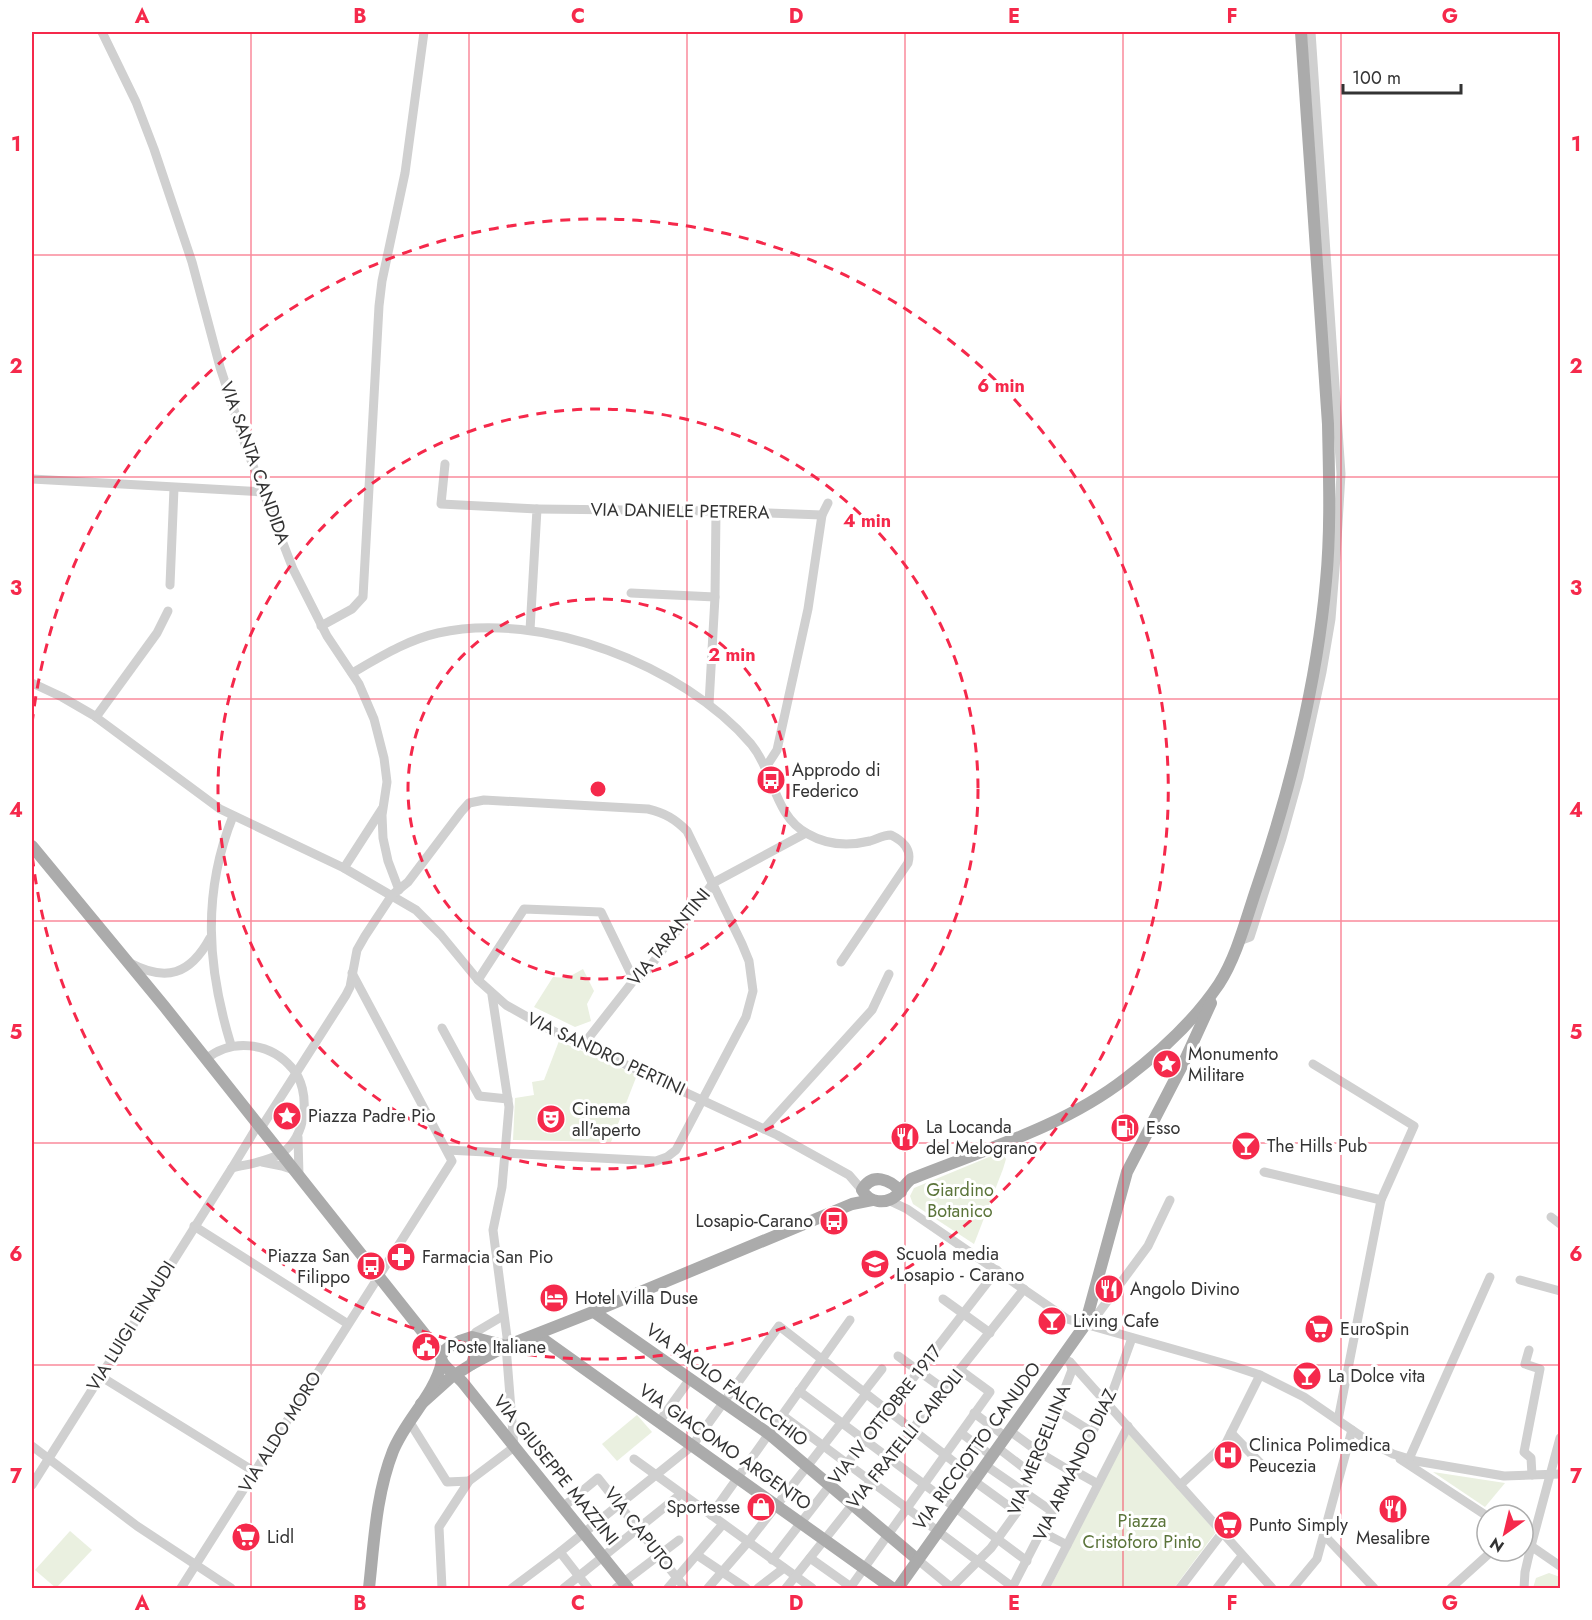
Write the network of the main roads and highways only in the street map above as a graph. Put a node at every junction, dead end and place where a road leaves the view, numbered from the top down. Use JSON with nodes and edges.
{"nodes":[{"id":1,"x":1301,"y":32,"type":"edge"},
{"id":2,"x":32,"y":846,"type":"edge"},
{"id":3,"x":1220,"y":983,"type":"junction"},
{"id":4,"x":904,"y":1187,"type":"junction"},
{"id":5,"x":866,"y":1194,"type":"junction"},
{"id":6,"x":594,"y":1312,"type":"junction"},
{"id":7,"x":537,"y":1335,"type":"junction"},
{"id":8,"x":466,"y":1339,"type":"junction"},
{"id":9,"x":506,"y":1346,"type":"junction"},
{"id":10,"x":442,"y":1358,"type":"junction"},
{"id":11,"x":472,"y":1364,"type":"junction"},
{"id":12,"x":456,"y":1374,"type":"junction"},
{"id":13,"x":422,"y":1404,"type":"junction"},
{"id":14,"x":918,"y":1560,"type":"junction"},
{"id":15,"x":623,"y":1587,"type":"edge"},
{"id":16,"x":369,"y":1588,"type":"edge"},
{"id":17,"x":892,"y":1588,"type":"edge"},
{"id":18,"x":898,"y":1588,"type":"edge"}],
"edges":[{"from":1,"to":3,"type":"main road"},
{"from":2,"to":10,"type":"main road"},
{"from":3,"to":4,"type":"main road"},
{"from":3,"to":14,"type":"main road","name":"VIA RICCIOTTO CANUDO"},
{"from":4,"to":5,"type":"main road"},
{"from":4,"to":5,"type":"main road"},
{"from":5,"to":6,"type":"main road"},
{"from":6,"to":7,"type":"main road"},
{"from":6,"to":14,"type":"main road","name":"VIA PAOLO FALCICCHIO"},
{"from":7,"to":9,"type":"main road"},
{"from":7,"to":17,"type":"main road","name":"VIA GIACOMO ARGENTO"},
{"from":8,"to":9,"type":"main road"},
{"from":8,"to":10,"type":"main road"},
{"from":8,"to":11,"type":"main road"},
{"from":9,"to":11,"type":"main road"},
{"from":10,"to":12,"type":"main road"},
{"from":10,"to":13,"type":"main road"},
{"from":11,"to":12,"type":"main road"},
{"from":12,"to":13,"type":"main road"},
{"from":12,"to":15,"type":"main road","name":"VIA GIUSEPPE MAZZINI"},
{"from":13,"to":16,"type":"main road"},
{"from":14,"to":18,"type":"main road","name":"VIA RICCIOTTO CANUDO"}]}
